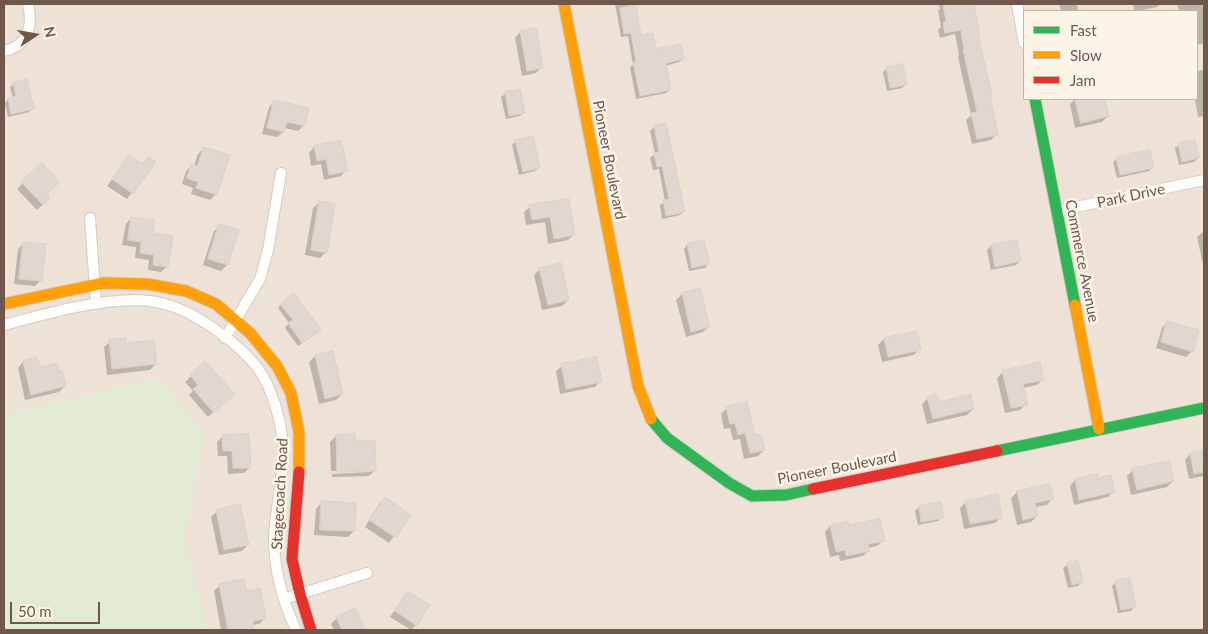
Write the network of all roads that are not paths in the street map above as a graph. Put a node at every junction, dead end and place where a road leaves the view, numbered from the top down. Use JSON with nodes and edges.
{"nodes":[{"id":1,"x":28,"y":4,"type":"edge"},
{"id":2,"x":564,"y":4,"type":"edge"},
{"id":3,"x":1017,"y":4,"type":"edge"},
{"id":4,"x":1023,"y":37,"type":"edge"},
{"id":5,"x":4,"y":51,"type":"edge"},
{"id":6,"x":1035,"y":100,"type":"edge"},
{"id":7,"x":280,"y":173,"type":"dead end"},
{"id":8,"x":1204,"y":180,"type":"edge"},
{"id":9,"x":1057,"y":211,"type":"junction"},
{"id":10,"x":90,"y":218,"type":"dead end"},
{"id":11,"x":94,"y":285,"type":"junction"},
{"id":12,"x":4,"y":304,"type":"edge"},
{"id":13,"x":96,"y":304,"type":"junction"},
{"id":14,"x":236,"y":321,"type":"junction"},
{"id":15,"x":4,"y":325,"type":"edge"},
{"id":16,"x":225,"y":338,"type":"junction"},
{"id":17,"x":1204,"y":408,"type":"edge"},
{"id":18,"x":1099,"y":429,"type":"junction"},
{"id":19,"x":367,"y":573,"type":"dead end"},
{"id":20,"x":300,"y":594,"type":"junction"},
{"id":21,"x":284,"y":599,"type":"junction"},
{"id":22,"x":296,"y":630,"type":"edge"},
{"id":23,"x":311,"y":630,"type":"edge"}],
"edges":[{"from":1,"to":5,"type":"street"},
{"from":2,"to":18,"type":"street","name":"Pioneer Boulevard"},
{"from":3,"to":4,"type":"street"},
{"from":6,"to":9,"type":"street","name":"Commerce Avenue"},
{"from":7,"to":14,"type":"street"},
{"from":8,"to":9,"type":"street","name":"Park Drive"},
{"from":9,"to":18,"type":"street","name":"Commerce Avenue"},
{"from":10,"to":11,"type":"street"},
{"from":11,"to":12,"type":"street","name":"Stagecoach Road"},
{"from":11,"to":13,"type":"street"},
{"from":11,"to":14,"type":"street","name":"Stagecoach Road"},
{"from":13,"to":15,"type":"street","name":"Stagecoach Road"},
{"from":13,"to":16,"type":"street","name":"Stagecoach Road"},
{"from":14,"to":16,"type":"street"},
{"from":14,"to":20,"type":"street","name":"Stagecoach Road"},
{"from":16,"to":21,"type":"street","name":"Stagecoach Road"},
{"from":17,"to":18,"type":"street","name":"Pioneer Boulevard"},
{"from":19,"to":20,"type":"street"},
{"from":20,"to":21,"type":"street"},
{"from":20,"to":23,"type":"street","name":"Stagecoach Road"},
{"from":21,"to":22,"type":"street","name":"Stagecoach Road"}]}
